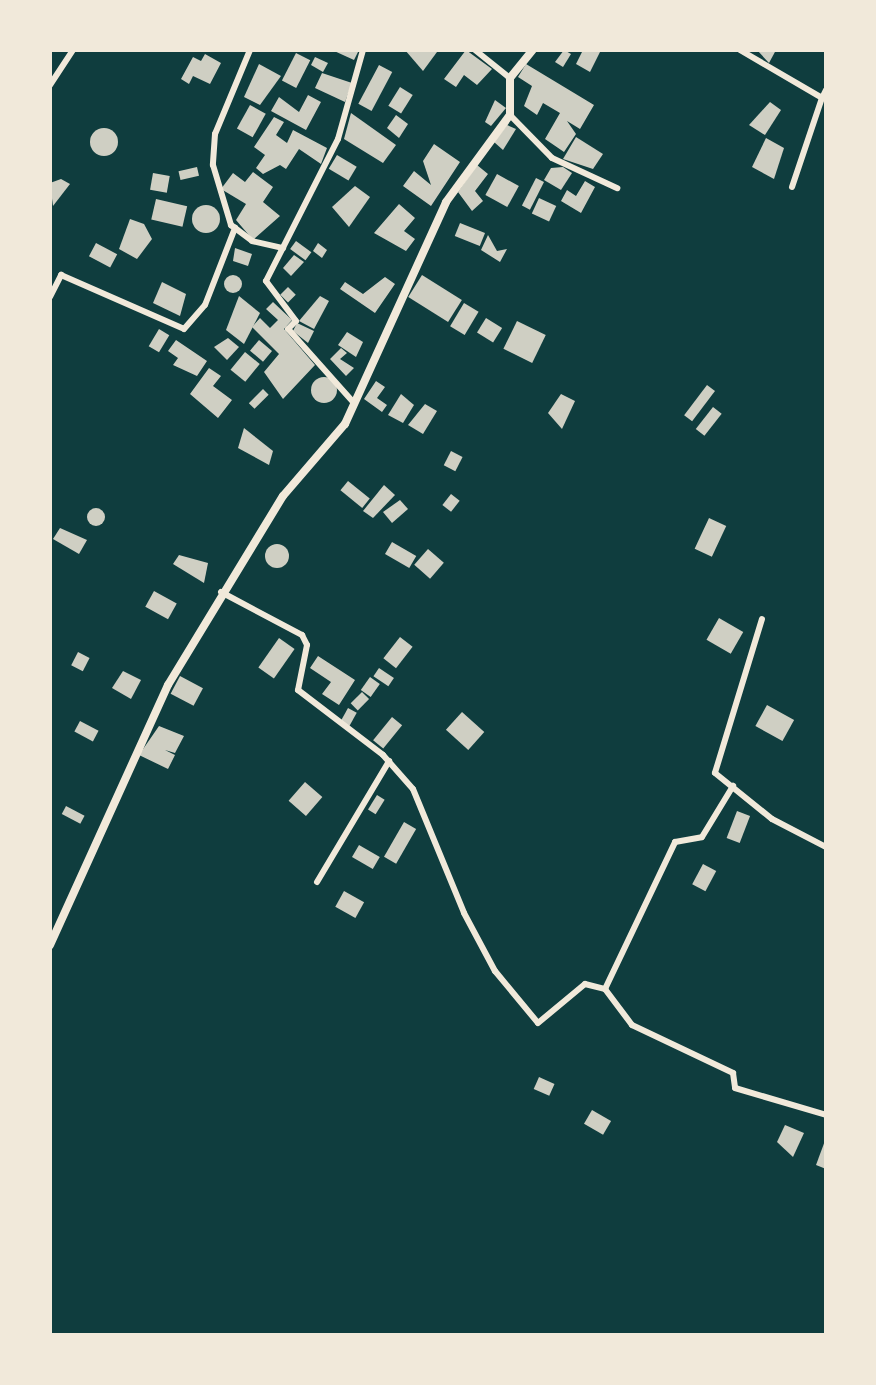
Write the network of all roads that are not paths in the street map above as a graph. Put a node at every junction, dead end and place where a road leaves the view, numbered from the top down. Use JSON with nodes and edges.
{"nodes":[{"id":1,"x":73,"y":50,"type":"edge"},
{"id":2,"x":250,"y":50,"type":"edge"},
{"id":3,"x":363,"y":50,"type":"edge"},
{"id":4,"x":475,"y":50,"type":"edge"},
{"id":5,"x":533,"y":50,"type":"edge"},
{"id":6,"x":740,"y":50,"type":"edge"},
{"id":7,"x":510,"y":78,"type":"junction"},
{"id":8,"x":50,"y":85,"type":"edge"},
{"id":9,"x":826,"y":90,"type":"edge"},
{"id":10,"x":822,"y":98,"type":"junction"},
{"id":11,"x":510,"y":115,"type":"junction"},
{"id":12,"x":792,"y":187,"type":"dead end"},
{"id":13,"x":617,"y":188,"type":"dead end"},
{"id":14,"x":235,"y":228,"type":"junction"},
{"id":15,"x":283,"y":248,"type":"junction"},
{"id":16,"x":50,"y":297,"type":"edge"},
{"id":17,"x":354,"y":403,"type":"junction"},
{"id":18,"x":220,"y":592,"type":"junction"},
{"id":19,"x":762,"y":619,"type":"dead end"},
{"id":20,"x":389,"y":761,"type":"junction"},
{"id":21,"x":733,"y":786,"type":"junction"},
{"id":22,"x":826,"y":847,"type":"edge"},
{"id":23,"x":317,"y":882,"type":"dead end"},
{"id":24,"x":50,"y":945,"type":"edge"},
{"id":25,"x":605,"y":989,"type":"junction"},
{"id":26,"x":826,"y":1115,"type":"edge"}],
"edges":[{"from":1,"to":8,"type":"street"},
{"from":2,"to":14,"type":"street"},
{"from":3,"to":15,"type":"street"},
{"from":4,"to":7,"type":"street"},
{"from":5,"to":7,"type":"street"},
{"from":6,"to":10,"type":"street"},
{"from":7,"to":11,"type":"street"},
{"from":9,"to":10,"type":"street"},
{"from":10,"to":12,"type":"street"},
{"from":11,"to":13,"type":"street"},
{"from":11,"to":17,"type":"street"},
{"from":14,"to":15,"type":"street"},
{"from":14,"to":16,"type":"street"},
{"from":15,"to":17,"type":"street"},
{"from":17,"to":18,"type":"street"},
{"from":18,"to":20,"type":"street"},
{"from":18,"to":24,"type":"street"},
{"from":19,"to":21,"type":"street"},
{"from":20,"to":23,"type":"street"},
{"from":20,"to":25,"type":"street"},
{"from":21,"to":22,"type":"street"},
{"from":21,"to":25,"type":"street"},
{"from":25,"to":26,"type":"street"}]}
